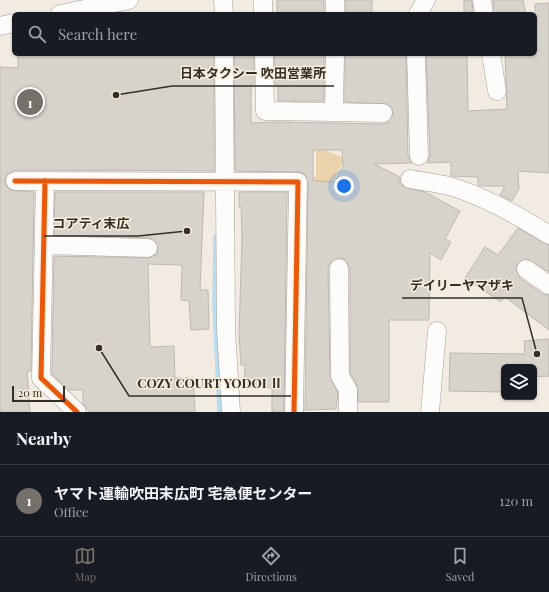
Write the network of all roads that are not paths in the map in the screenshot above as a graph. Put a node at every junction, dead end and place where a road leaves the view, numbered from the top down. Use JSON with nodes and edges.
{"nodes":[{"id":1,"x":130,"y":0,"type":"edge"},
{"id":2,"x":223,"y":0,"type":"edge"},
{"id":3,"x":263,"y":0,"type":"edge"},
{"id":4,"x":335,"y":0,"type":"edge"},
{"id":5,"x":426,"y":0,"type":"edge"},
{"id":6,"x":482,"y":0,"type":"edge"},
{"id":7,"x":70,"y":12,"type":"edge"},
{"id":8,"x":224,"y":12,"type":"edge"},
{"id":9,"x":263,"y":12,"type":"edge"},
{"id":10,"x":335,"y":12,"type":"edge"},
{"id":11,"x":419,"y":12,"type":"edge"},
{"id":12,"x":484,"y":12,"type":"edge"},
{"id":13,"x":12,"y":23,"type":"edge"},
{"id":14,"x":0,"y":26,"type":"edge"},
{"id":15,"x":224,"y":56,"type":"edge"},
{"id":16,"x":264,"y":56,"type":"edge"},
{"id":17,"x":334,"y":56,"type":"edge"},
{"id":18,"x":416,"y":56,"type":"edge"},
{"id":19,"x":491,"y":56,"type":"edge"},
{"id":20,"x":497,"y":91,"type":"dead end"},
{"id":21,"x":334,"y":112,"type":"junction"},
{"id":22,"x":383,"y":113,"type":"dead end"},
{"id":23,"x":419,"y":156,"type":"dead end"},
{"id":24,"x":410,"y":179,"type":"dead end"},
{"id":25,"x":14,"y":181,"type":"dead end"},
{"id":26,"x":45,"y":181,"type":"junction"},
{"id":27,"x":225,"y":182,"type":"junction"},
{"id":28,"x":549,"y":235,"type":"edge"},
{"id":29,"x":44,"y":245,"type":"junction"},
{"id":30,"x":148,"y":248,"type":"dead end"},
{"id":31,"x":339,"y":268,"type":"dead end"},
{"id":32,"x":526,"y":269,"type":"dead end"},
{"id":33,"x":549,"y":285,"type":"edge"},
{"id":34,"x":437,"y":331,"type":"dead end"},
{"id":35,"x":77,"y":412,"type":"edge"},
{"id":36,"x":231,"y":412,"type":"edge"},
{"id":37,"x":294,"y":412,"type":"edge"},
{"id":38,"x":348,"y":412,"type":"edge"},
{"id":39,"x":430,"y":412,"type":"edge"}],
"edges":[{"from":1,"to":7,"type":"street"},
{"from":2,"to":8,"type":"street"},
{"from":3,"to":9,"type":"street"},
{"from":4,"to":10,"type":"street"},
{"from":5,"to":11,"type":"street"},
{"from":6,"to":12,"type":"street"},
{"from":13,"to":14,"type":"street"},
{"from":15,"to":27,"type":"street"},
{"from":16,"to":21,"type":"street"},
{"from":17,"to":21,"type":"street"},
{"from":18,"to":23,"type":"street"},
{"from":19,"to":20,"type":"street"},
{"from":21,"to":22,"type":"street"},
{"from":24,"to":28,"type":"street"},
{"from":25,"to":26,"type":"street"},
{"from":26,"to":27,"type":"street"},
{"from":26,"to":29,"type":"street"},
{"from":27,"to":36,"type":"street"},
{"from":27,"to":37,"type":"street"},
{"from":29,"to":30,"type":"street"},
{"from":29,"to":35,"type":"street"},
{"from":31,"to":38,"type":"street"},
{"from":32,"to":33,"type":"street"},
{"from":34,"to":39,"type":"street"}]}
